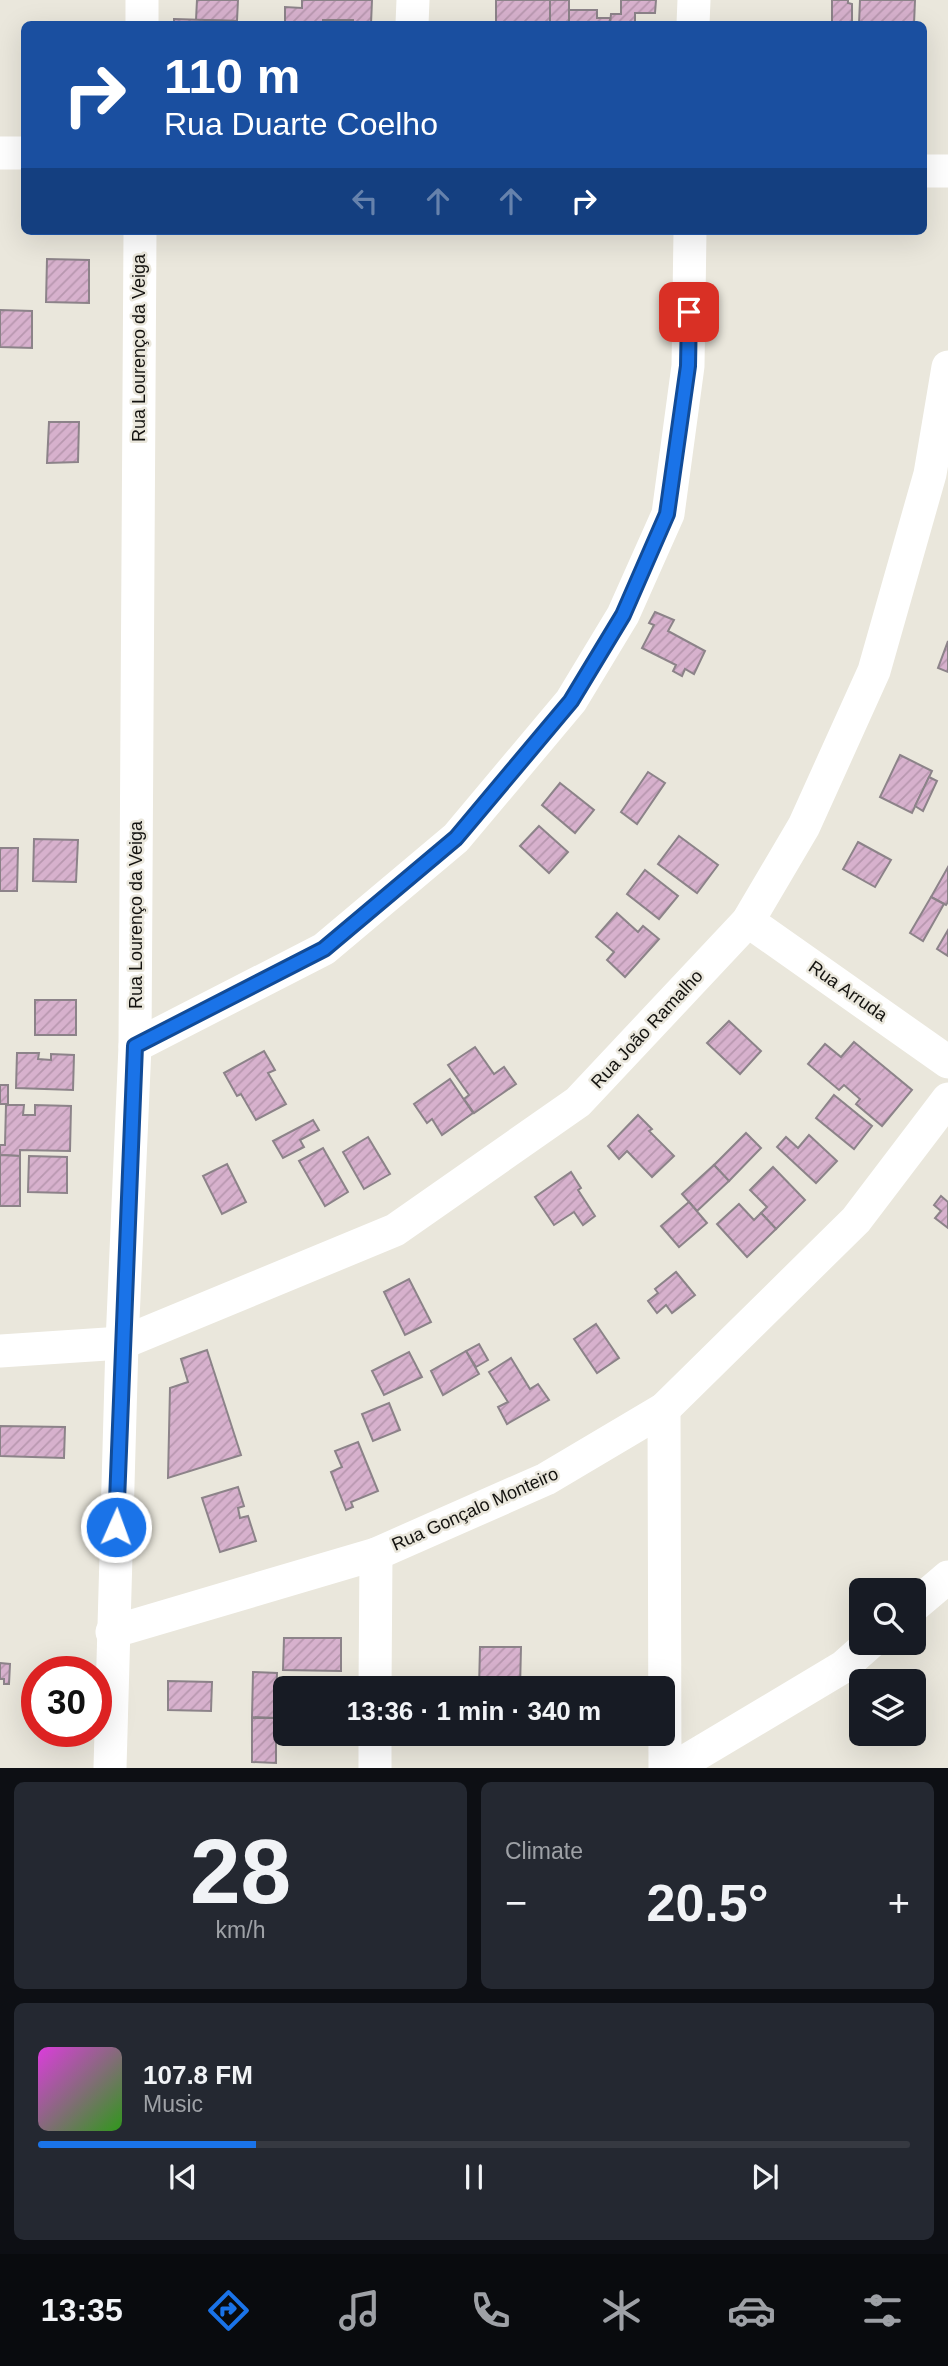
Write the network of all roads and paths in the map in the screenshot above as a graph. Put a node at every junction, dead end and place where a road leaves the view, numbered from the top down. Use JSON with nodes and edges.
{"nodes":[{"id":1,"x":142,"y":0,"type":"edge"},
{"id":2,"x":413,"y":0,"type":"edge"},
{"id":3,"x":694,"y":0,"type":"edge"},
{"id":4,"x":142,"y":21,"type":"edge"},
{"id":5,"x":412,"y":21,"type":"edge"},
{"id":6,"x":693,"y":21,"type":"edge"},
{"id":7,"x":0,"y":153,"type":"edge"},
{"id":8,"x":21,"y":153,"type":"edge"},
{"id":9,"x":927,"y":171,"type":"edge"},
{"id":10,"x":948,"y":171,"type":"edge"},
{"id":11,"x":140,"y":235,"type":"edge"},
{"id":12,"x":690,"y":235,"type":"edge"},
{"id":13,"x":948,"y":367,"type":"edge"},
{"id":14,"x":748,"y":920,"type":"junction"},
{"id":15,"x":135,"y":1046,"type":"junction"},
{"id":16,"x":948,"y":1062,"type":"edge"},
{"id":17,"x":948,"y":1099,"type":"edge"},
{"id":18,"x":122,"y":1343,"type":"junction"},
{"id":19,"x":0,"y":1351,"type":"edge"},
{"id":20,"x":664,"y":1409,"type":"junction"},
{"id":21,"x":376,"y":1553,"type":"junction"},
{"id":22,"x":948,"y":1577,"type":"edge"},
{"id":23,"x":926,"y":1596,"type":"edge"},
{"id":24,"x":112,"y":1632,"type":"junction"},
{"id":25,"x":856,"y":1655,"type":"edge"},
{"id":26,"x":375,"y":1676,"type":"edge"},
{"id":27,"x":375,"y":1746,"type":"edge"},
{"id":28,"x":110,"y":1768,"type":"edge"},
{"id":29,"x":375,"y":1768,"type":"edge"},
{"id":30,"x":665,"y":1768,"type":"edge"},
{"id":31,"x":674,"y":1768,"type":"edge"}],
"edges":[{"from":1,"to":4,"type":"street"},
{"from":2,"to":5,"type":"street"},
{"from":3,"to":6,"type":"street"},
{"from":7,"to":8,"type":"street"},
{"from":9,"to":10,"type":"street"},
{"from":11,"to":15,"type":"street","name":"Rua Lourenço da Veiga"},
{"from":12,"to":15,"type":"street"},
{"from":13,"to":14,"type":"street","name":"Rua João Ramalho"},
{"from":14,"to":16,"type":"street","name":"Rua Arruda"},
{"from":14,"to":18,"type":"street","name":"Rua João Ramalho"},
{"from":15,"to":18,"type":"street","name":"Rua Lourenço da Veiga"},
{"from":17,"to":20,"type":"street","name":"Rua Gonçalo Monteiro"},
{"from":18,"to":19,"type":"street","name":"Rua João Ramalho"},
{"from":18,"to":24,"type":"street","name":"Rua Lourenço da Veiga"},
{"from":20,"to":21,"type":"street","name":"Rua Gonçalo Monteiro"},
{"from":20,"to":30,"type":"street"},
{"from":21,"to":24,"type":"street","name":"Rua Gonçalo Monteiro"},
{"from":21,"to":26,"type":"street"},
{"from":22,"to":23,"type":"street"},
{"from":24,"to":28,"type":"street","name":"Rua Lourenço da Veiga"},
{"from":25,"to":31,"type":"street"},
{"from":27,"to":29,"type":"street"}]}
